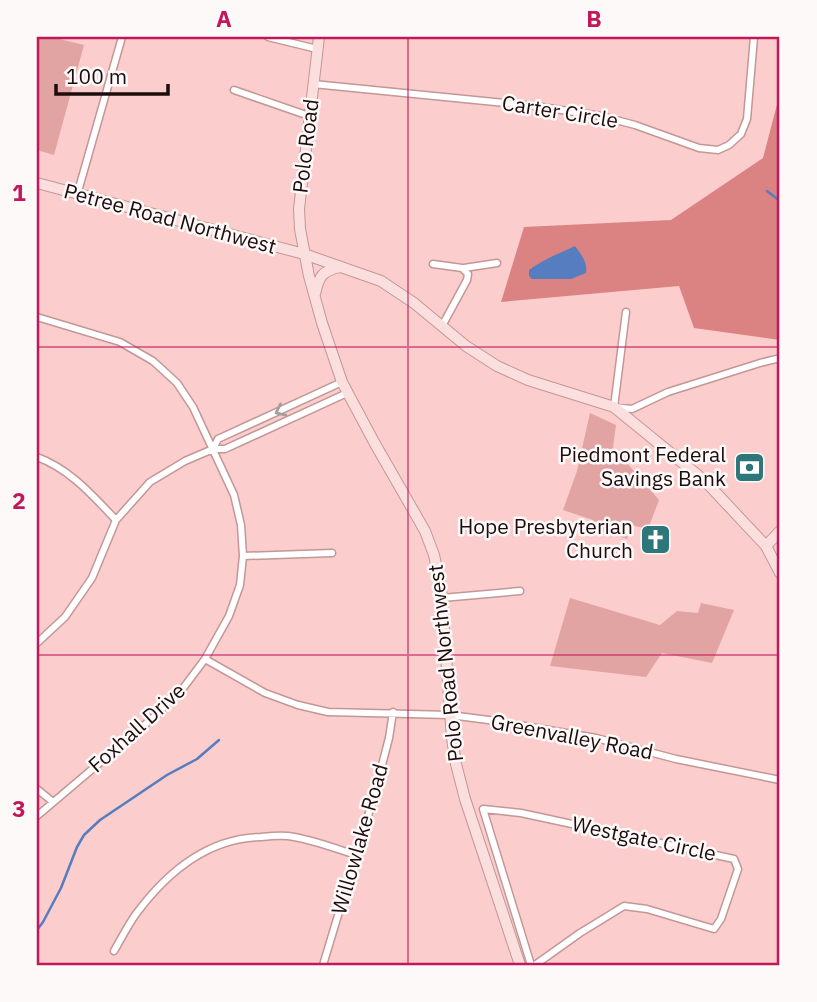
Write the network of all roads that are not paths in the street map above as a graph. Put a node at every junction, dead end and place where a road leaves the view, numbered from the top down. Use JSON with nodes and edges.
{"nodes":[{"id":1,"x":122,"y":37,"type":"edge"},
{"id":2,"x":268,"y":37,"type":"edge"},
{"id":3,"x":319,"y":37,"type":"edge"},
{"id":4,"x":754,"y":37,"type":"edge"},
{"id":5,"x":317,"y":49,"type":"junction"},
{"id":6,"x":313,"y":84,"type":"junction"},
{"id":7,"x":234,"y":90,"type":"dead end"},
{"id":8,"x":309,"y":116,"type":"junction"},
{"id":9,"x":37,"y":183,"type":"edge"},
{"id":10,"x":77,"y":195,"type":"junction"},
{"id":11,"x":304,"y":254,"type":"junction"},
{"id":12,"x":497,"y":263,"type":"dead end"},
{"id":13,"x":433,"y":264,"type":"dead end"},
{"id":14,"x":343,"y":267,"type":"junction"},
{"id":15,"x":462,"y":268,"type":"junction"},
{"id":16,"x":315,"y":298,"type":"junction"},
{"id":17,"x":626,"y":312,"type":"dead end"},
{"id":18,"x":37,"y":317,"type":"edge"},
{"id":19,"x":442,"y":326,"type":"junction"},
{"id":20,"x":780,"y":358,"type":"edge"},
{"id":21,"x":342,"y":382,"type":"junction"},
{"id":22,"x":347,"y":393,"type":"junction"},
{"id":23,"x":614,"y":407,"type":"junction"},
{"id":24,"x":213,"y":449,"type":"junction"},
{"id":25,"x":37,"y":457,"type":"edge"},
{"id":26,"x":116,"y":520,"type":"junction"},
{"id":27,"x":780,"y":531,"type":"edge"},
{"id":28,"x":766,"y":546,"type":"junction"},
{"id":29,"x":332,"y":553,"type":"dead end"},
{"id":30,"x":243,"y":556,"type":"junction"},
{"id":31,"x":780,"y":573,"type":"edge"},
{"id":32,"x":520,"y":591,"type":"dead end"},
{"id":33,"x":442,"y":598,"type":"junction"},
{"id":34,"x":37,"y":643,"type":"edge"},
{"id":35,"x":205,"y":659,"type":"junction"},
{"id":36,"x":393,"y":712,"type":"junction"},
{"id":37,"x":450,"y":715,"type":"junction"},
{"id":38,"x":780,"y":780,"type":"edge"},
{"id":39,"x":37,"y":789,"type":"edge"},
{"id":40,"x":53,"y":802,"type":"junction"},
{"id":41,"x":483,"y":809,"type":"junction"},
{"id":42,"x":470,"y":814,"type":"junction"},
{"id":43,"x":37,"y":816,"type":"edge"},
{"id":44,"x":356,"y":855,"type":"junction"},
{"id":45,"x":114,"y":951,"type":"dead end"},
{"id":46,"x":323,"y":965,"type":"edge"},
{"id":47,"x":520,"y":965,"type":"edge"},
{"id":48,"x":533,"y":965,"type":"edge"}],
"edges":[{"from":1,"to":10,"type":"street"},
{"from":2,"to":5,"type":"street"},
{"from":3,"to":5,"type":"street","name":"Polo Road"},
{"from":4,"to":6,"type":"street","name":"Carter Circle"},
{"from":5,"to":6,"type":"street","name":"Polo Road"},
{"from":6,"to":8,"type":"street","name":"Polo Road"},
{"from":7,"to":8,"type":"street"},
{"from":8,"to":11,"type":"street","name":"Polo Road"},
{"from":9,"to":10,"type":"street","name":"Petree Road Northwest"},
{"from":10,"to":11,"type":"street","name":"Petree Road Northwest"},
{"from":11,"to":14,"type":"street","name":"Petree Road Northwest"},
{"from":11,"to":16,"type":"street","name":"Polo Road Northwest"},
{"from":12,"to":15,"type":"street"},
{"from":13,"to":15,"type":"street"},
{"from":14,"to":16,"type":"street"},
{"from":14,"to":19,"type":"street","name":"Petree Road Northwest"},
{"from":15,"to":19,"type":"street"},
{"from":16,"to":21,"type":"street","name":"Polo Road Northwest"},
{"from":17,"to":23,"type":"street"},
{"from":18,"to":24,"type":"street","name":"Foxhall Drive"},
{"from":19,"to":23,"type":"street","name":"Petree Road Northwest"},
{"from":20,"to":23,"type":"street"},
{"from":21,"to":22,"type":"street","name":"Polo Road Northwest"},
{"from":21,"to":24,"type":"street","one_way":true},
{"from":22,"to":24,"type":"street"},
{"from":22,"to":33,"type":"street","name":"Polo Road Northwest"},
{"from":23,"to":28,"type":"street"},
{"from":24,"to":26,"type":"street"},
{"from":24,"to":30,"type":"street","name":"Foxhall Drive"},
{"from":25,"to":26,"type":"street"},
{"from":26,"to":34,"type":"street"},
{"from":27,"to":28,"type":"street"},
{"from":28,"to":31,"type":"street"},
{"from":29,"to":30,"type":"street"},
{"from":30,"to":35,"type":"street","name":"Foxhall Drive"},
{"from":32,"to":33,"type":"street"},
{"from":33,"to":37,"type":"street","name":"Polo Road Northwest"},
{"from":35,"to":36,"type":"street","name":"Greenvalley Road"},
{"from":35,"to":40,"type":"street","name":"Foxhall Drive"},
{"from":36,"to":37,"type":"street","name":"Greenvalley Road"},
{"from":36,"to":44,"type":"street","name":"Willowlake Road"},
{"from":37,"to":38,"type":"street","name":"Greenvalley Road"},
{"from":37,"to":42,"type":"street","name":"Polo Road Northwest"},
{"from":39,"to":40,"type":"street"},
{"from":40,"to":43,"type":"street","name":"Foxhall Drive"},
{"from":41,"to":42,"type":"street"},
{"from":41,"to":48,"type":"street","name":"Westgate Circle"},
{"from":41,"to":48,"type":"street","name":"Westgate Circle"},
{"from":42,"to":47,"type":"street","name":"Polo Road Northwest"},
{"from":44,"to":45,"type":"street"},
{"from":44,"to":46,"type":"street","name":"Willowlake Road"}]}
